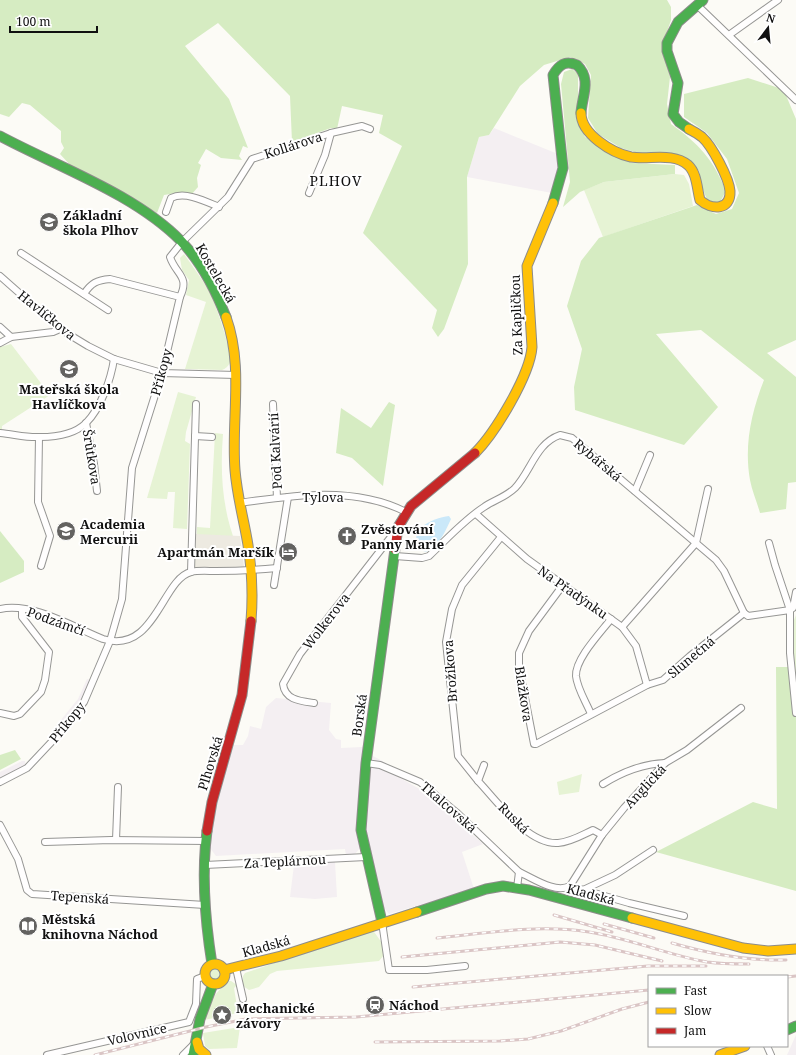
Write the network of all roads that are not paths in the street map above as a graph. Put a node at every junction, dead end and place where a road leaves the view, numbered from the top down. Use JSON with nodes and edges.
{"nodes":[{"id":1,"x":778,"y":0,"type":"edge"},
{"id":2,"x":700,"y":3,"type":"edge"},
{"id":3,"x":729,"y":35,"type":"junction"},
{"id":4,"x":796,"y":100,"type":"edge"},
{"id":5,"x":370,"y":129,"type":"dead end"},
{"id":6,"x":331,"y":134,"type":"junction"},
{"id":7,"x":0,"y":136,"type":"edge"},
{"id":8,"x":309,"y":193,"type":"dead end"},
{"id":9,"x":219,"y":207,"type":"junction"},
{"id":10,"x":166,"y":212,"type":"dead end"},
{"id":11,"x":182,"y":242,"type":"junction"},
{"id":12,"x":21,"y":253,"type":"dead end"},
{"id":13,"x":0,"y":276,"type":"edge"},
{"id":14,"x":84,"y":294,"type":"junction"},
{"id":15,"x":180,"y":297,"type":"junction"},
{"id":16,"x":108,"y":310,"type":"dead end"},
{"id":17,"x":0,"y":327,"type":"edge"},
{"id":18,"x":60,"y":329,"type":"junction"},
{"id":19,"x":11,"y":337,"type":"junction"},
{"id":20,"x":0,"y":343,"type":"edge"},
{"id":21,"x":114,"y":359,"type":"junction"},
{"id":22,"x":162,"y":373,"type":"junction"},
{"id":23,"x":236,"y":375,"type":"junction"},
{"id":24,"x":196,"y":404,"type":"dead end"},
{"id":25,"x":273,"y":404,"type":"dead end"},
{"id":26,"x":86,"y":423,"type":"junction"},
{"id":27,"x":0,"y":433,"type":"edge"},
{"id":28,"x":195,"y":436,"type":"junction"},
{"id":29,"x":39,"y":437,"type":"junction"},
{"id":30,"x":212,"y":437,"type":"dead end"},
{"id":31,"x":650,"y":455,"type":"dead end"},
{"id":32,"x":708,"y":489,"type":"dead end"},
{"id":33,"x":97,"y":491,"type":"dead end"},
{"id":34,"x":635,"y":491,"type":"junction"},
{"id":35,"x":288,"y":497,"type":"junction"},
{"id":36,"x":277,"y":498,"type":"junction"},
{"id":37,"x":239,"y":503,"type":"junction"},
{"id":38,"x":406,"y":512,"type":"junction"},
{"id":39,"x":476,"y":514,"type":"junction"},
{"id":40,"x":398,"y":528,"type":"junction"},
{"id":41,"x":501,"y":537,"type":"junction"},
{"id":42,"x":696,"y":543,"type":"junction"},
{"id":43,"x":770,"y":543,"type":"dead end"},
{"id":44,"x":394,"y":556,"type":"junction"},
{"id":45,"x":41,"y":566,"type":"dead end"},
{"id":46,"x":277,"y":568,"type":"junction"},
{"id":47,"x":251,"y":570,"type":"junction"},
{"id":48,"x":191,"y":572,"type":"junction"},
{"id":49,"x":274,"y":584,"type":"dead end"},
{"id":50,"x":563,"y":585,"type":"junction"},
{"id":51,"x":796,"y":592,"type":"edge"},
{"id":52,"x":0,"y":609,"type":"edge"},
{"id":53,"x":22,"y":609,"type":"junction"},
{"id":54,"x":790,"y":610,"type":"junction"},
{"id":55,"x":744,"y":613,"type":"junction"},
{"id":56,"x":611,"y":618,"type":"junction"},
{"id":57,"x":622,"y":627,"type":"junction"},
{"id":58,"x":110,"y":642,"type":"junction"},
{"id":59,"x":647,"y":685,"type":"junction"},
{"id":60,"x":314,"y":704,"type":"dead end"},
{"id":61,"x":741,"y":708,"type":"dead end"},
{"id":62,"x":1,"y":713,"type":"edge"},
{"id":63,"x":796,"y":713,"type":"edge"},
{"id":64,"x":591,"y":714,"type":"junction"},
{"id":65,"x":454,"y":726,"type":"joint"},
{"id":66,"x":534,"y":744,"type":"joint"},
{"id":67,"x":366,"y":763,"type":"junction"},
{"id":68,"x":665,"y":763,"type":"junction"},
{"id":69,"x":484,"y":765,"type":"dead end"},
{"id":70,"x":478,"y":781,"type":"junction"},
{"id":71,"x":0,"y":782,"type":"edge"},
{"id":72,"x":603,"y":784,"type":"dead end"},
{"id":73,"x":118,"y":787,"type":"dead end"},
{"id":74,"x":0,"y":825,"type":"edge"},
{"id":75,"x":602,"y":835,"type":"junction"},
{"id":76,"x":116,"y":840,"type":"junction"},
{"id":77,"x":207,"y":841,"type":"junction"},
{"id":78,"x":45,"y":842,"type":"dead end"},
{"id":79,"x":653,"y":850,"type":"dead end"},
{"id":80,"x":366,"y":856,"type":"junction"},
{"id":81,"x":205,"y":865,"type":"junction"},
{"id":82,"x":519,"y":872,"type":"junction"},
{"id":83,"x":570,"y":886,"type":"junction"},
{"id":84,"x":517,"y":888,"type":"junction"},
{"id":85,"x":583,"y":890,"type":"junction"},
{"id":86,"x":205,"y":905,"type":"junction"},
{"id":87,"x":684,"y":916,"type":"dead end"},
{"id":88,"x":383,"y":925,"type":"junction"},
{"id":89,"x":796,"y":949,"type":"edge"},
{"id":90,"x":212,"y":964,"type":"junction"},
{"id":91,"x":465,"y":966,"type":"dead end"},
{"id":92,"x":236,"y":968,"type":"junction"},
{"id":93,"x":224,"y":970,"type":"junction"},
{"id":94,"x":205,"y":976,"type":"junction"},
{"id":95,"x":213,"y":984,"type":"junction"},
{"id":96,"x":243,"y":999,"type":"dead end"},
{"id":97,"x":196,"y":1042,"type":"junction"},
{"id":98,"x":742,"y":1047,"type":"edge"},
{"id":99,"x":47,"y":1055,"type":"edge"},
{"id":100,"x":183,"y":1055,"type":"edge"},
{"id":101,"x":193,"y":1055,"type":"edge"},
{"id":102,"x":206,"y":1055,"type":"edge"},
{"id":103,"x":720,"y":1055,"type":"edge"}],
"edges":[{"from":1,"to":3,"type":"street"},
{"from":2,"to":3,"type":"street"},
{"from":2,"to":38,"type":"main road","name":"Za Kapličkou"},
{"from":3,"to":4,"type":"street"},
{"from":5,"to":6,"type":"street","name":"Kollárova"},
{"from":6,"to":8,"type":"street"},
{"from":6,"to":9,"type":"street","name":"Kollárova"},
{"from":7,"to":11,"type":"main road","name":"Kostelecká"},
{"from":9,"to":10,"type":"street"},
{"from":9,"to":11,"type":"street","name":"Kollárova"},
{"from":11,"to":15,"type":"street","name":"Příkopy"},
{"from":11,"to":23,"type":"main road","name":"Kostelecká"},
{"from":12,"to":14,"type":"street"},
{"from":13,"to":18,"type":"street","name":"Havlíčkova"},
{"from":14,"to":15,"type":"street"},
{"from":14,"to":16,"type":"street"},
{"from":15,"to":22,"type":"street","name":"Příkopy"},
{"from":17,"to":19,"type":"street"},
{"from":18,"to":19,"type":"street"},
{"from":18,"to":21,"type":"street","name":"Havlíčkova"},
{"from":19,"to":20,"type":"street"},
{"from":21,"to":22,"type":"street","name":"Havlíčkova"},
{"from":21,"to":26,"type":"street"},
{"from":22,"to":23,"type":"street","name":"Havlíčkova"},
{"from":22,"to":58,"type":"street","name":"Příkopy"},
{"from":23,"to":37,"type":"main road","name":"Kostelecká"},
{"from":24,"to":28,"type":"street"},
{"from":25,"to":36,"type":"street","name":"Pod Kalvárií"},
{"from":26,"to":29,"type":"street"},
{"from":26,"to":33,"type":"street","name":"Šrůtkova"},
{"from":27,"to":29,"type":"street"},
{"from":28,"to":30,"type":"street"},
{"from":28,"to":48,"type":"street"},
{"from":29,"to":45,"type":"street"},
{"from":31,"to":34,"type":"street","name":"Rybářská"},
{"from":32,"to":42,"type":"street"},
{"from":34,"to":39,"type":"street","name":"Rybářská"},
{"from":34,"to":42,"type":"street","name":"Rybářská"},
{"from":35,"to":36,"type":"street","name":"Tylova"},
{"from":35,"to":38,"type":"street","name":"Tylova"},
{"from":35,"to":46,"type":"street"},
{"from":36,"to":37,"type":"street","name":"Tylova"},
{"from":37,"to":47,"type":"main road","name":"Plhovská"},
{"from":38,"to":40,"type":"main road","name":"Borská"},
{"from":39,"to":41,"type":"street","name":"Na Přadýnku"},
{"from":39,"to":44,"type":"street","name":"Rybářská"},
{"from":40,"to":44,"type":"main road","name":"Borská"},
{"from":40,"to":60,"type":"street","name":"Wolkerova"},
{"from":41,"to":50,"type":"street","name":"Na Přadýnku"},
{"from":41,"to":65,"type":"street","name":"Brožíkova"},
{"from":42,"to":55,"type":"street","name":"Rybářská"},
{"from":42,"to":57,"type":"street"},
{"from":43,"to":54,"type":"street"},
{"from":44,"to":67,"type":"main road","name":"Borská"},
{"from":46,"to":47,"type":"street"},
{"from":46,"to":49,"type":"street"},
{"from":47,"to":48,"type":"street"},
{"from":47,"to":77,"type":"main road","name":"Plhovská"},
{"from":48,"to":58,"type":"street"},
{"from":50,"to":56,"type":"street","name":"Na Přadýnku"},
{"from":50,"to":66,"type":"street","name":"Blažkova"},
{"from":51,"to":54,"type":"street"},
{"from":52,"to":53,"type":"street","name":"Podzámčí"},
{"from":53,"to":58,"type":"street","name":"Podzámčí"},
{"from":53,"to":62,"type":"street"},
{"from":54,"to":55,"type":"street"},
{"from":54,"to":63,"type":"street"},
{"from":55,"to":59,"type":"street","name":"Slunečná"},
{"from":56,"to":57,"type":"street","name":"Na Přadýnku"},
{"from":56,"to":64,"type":"street"},
{"from":57,"to":59,"type":"street","name":"Na Přadýnku"},
{"from":58,"to":71,"type":"street","name":"Příkopy"},
{"from":59,"to":64,"type":"street","name":"Slunečná"},
{"from":61,"to":68,"type":"street","name":"Anglická"},
{"from":64,"to":66,"type":"street","name":"Slunečná"},
{"from":65,"to":70,"type":"street","name":"Ruská"},
{"from":67,"to":80,"type":"main road","name":"Borská"},
{"from":67,"to":82,"type":"street","name":"Tkalcovská"},
{"from":68,"to":72,"type":"street"},
{"from":68,"to":75,"type":"street","name":"Anglická"},
{"from":69,"to":70,"type":"street"},
{"from":70,"to":75,"type":"street","name":"Ruská"},
{"from":73,"to":76,"type":"street"},
{"from":74,"to":86,"type":"street","name":"Tepenská"},
{"from":75,"to":83,"type":"street","name":"Anglická"},
{"from":76,"to":77,"type":"street"},
{"from":76,"to":78,"type":"street"},
{"from":77,"to":81,"type":"main road","name":"Plhovská"},
{"from":79,"to":85,"type":"street"},
{"from":80,"to":81,"type":"street","name":"Za Teplárnou"},
{"from":80,"to":88,"type":"main road","name":"Borská"},
{"from":81,"to":86,"type":"main road","name":"Plhovská"},
{"from":82,"to":83,"type":"street","name":"Tkalcovská"},
{"from":82,"to":84,"type":"street"},
{"from":83,"to":85,"type":"street","name":"Tkalcovská"},
{"from":84,"to":88,"type":"main road","name":"Kladská"},
{"from":84,"to":89,"type":"main road","name":"Kladská"},
{"from":85,"to":87,"type":"street","name":"Tkalcovská"},
{"from":86,"to":90,"type":"main road","name":"Plhovská"},
{"from":88,"to":91,"type":"street"},
{"from":88,"to":92,"type":"main road","name":"Kladská"},
{"from":90,"to":93,"type":"main road"},
{"from":90,"to":94,"type":"main road"},
{"from":92,"to":93,"type":"main road","name":"Kladská"},
{"from":92,"to":96,"type":"street"},
{"from":93,"to":95,"type":"main road"},
{"from":94,"to":95,"type":"main road"},
{"from":94,"to":99,"type":"street","name":"Volovnice"},
{"from":95,"to":97,"type":"main road"},
{"from":97,"to":100,"type":"street"},
{"from":97,"to":101,"type":"main road"},
{"from":97,"to":102,"type":"main road"},
{"from":98,"to":103,"type":"main road"}]}
